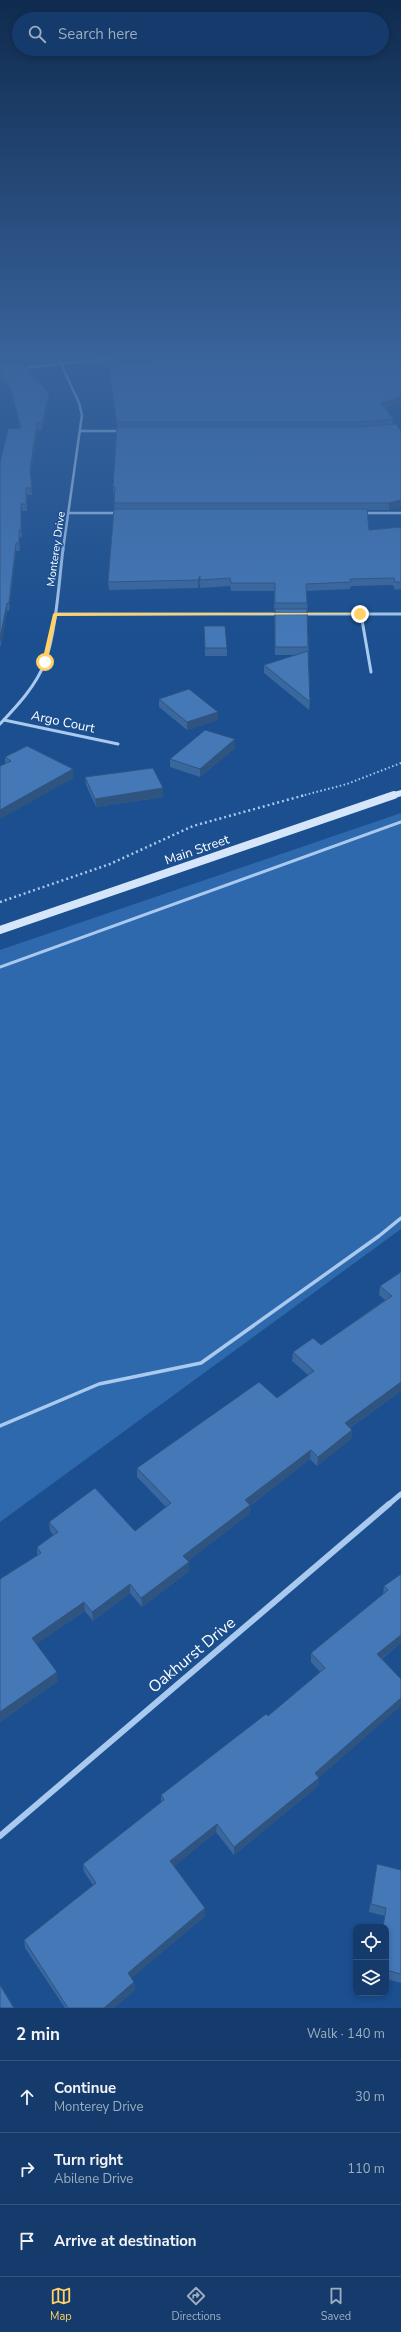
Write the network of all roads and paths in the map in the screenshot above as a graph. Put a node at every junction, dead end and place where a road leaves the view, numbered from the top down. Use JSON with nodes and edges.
{"nodes":[{"id":1,"x":78,"y":449,"type":"edge"},
{"id":2,"x":69,"y":513,"type":"junction"},
{"id":3,"x":124,"y":513,"type":"edge"},
{"id":4,"x":362,"y":513,"type":"edge"},
{"id":5,"x":401,"y":513,"type":"edge"},
{"id":6,"x":55,"y":614,"type":"junction"},
{"id":7,"x":282,"y":614,"type":"edge"},
{"id":8,"x":297,"y":614,"type":"edge"},
{"id":9,"x":360,"y":614,"type":"junction"},
{"id":10,"x":401,"y":614,"type":"edge"},
{"id":11,"x":371,"y":672,"type":"dead end"},
{"id":12,"x":4,"y":720,"type":"junction"},
{"id":13,"x":0,"y":724,"type":"edge"},
{"id":14,"x":118,"y":744,"type":"dead end"},
{"id":15,"x":401,"y":763,"type":"edge"},
{"id":16,"x":401,"y":793,"type":"edge"},
{"id":17,"x":401,"y":822,"type":"edge"},
{"id":18,"x":0,"y":902,"type":"edge"},
{"id":19,"x":0,"y":930,"type":"edge"},
{"id":20,"x":0,"y":967,"type":"edge"},
{"id":21,"x":401,"y":1218,"type":"edge"},
{"id":22,"x":0,"y":1426,"type":"edge"},
{"id":23,"x":401,"y":1494,"type":"edge"},
{"id":24,"x":0,"y":1836,"type":"edge"}],
"edges":[{"from":1,"to":2,"type":"street","name":"Monterey Drive"},
{"from":2,"to":3,"type":"street"},
{"from":2,"to":6,"type":"street","name":"Monterey Drive"},
{"from":4,"to":5,"type":"street"},
{"from":6,"to":7,"type":"street"},
{"from":6,"to":12,"type":"street","name":"Monterey Drive"},
{"from":8,"to":9,"type":"street"},
{"from":9,"to":10,"type":"street"},
{"from":9,"to":11,"type":"street"},
{"from":12,"to":13,"type":"street","name":"Monterey Drive"},
{"from":12,"to":14,"type":"street","name":"Argo Court"},
{"from":15,"to":18,"type":"path"},
{"from":16,"to":19,"type":"main road","name":"Main Street"},
{"from":17,"to":20,"type":"lane"},
{"from":21,"to":22,"type":"lane"},
{"from":23,"to":24,"type":"street","name":"Oakhurst Drive"}]}
